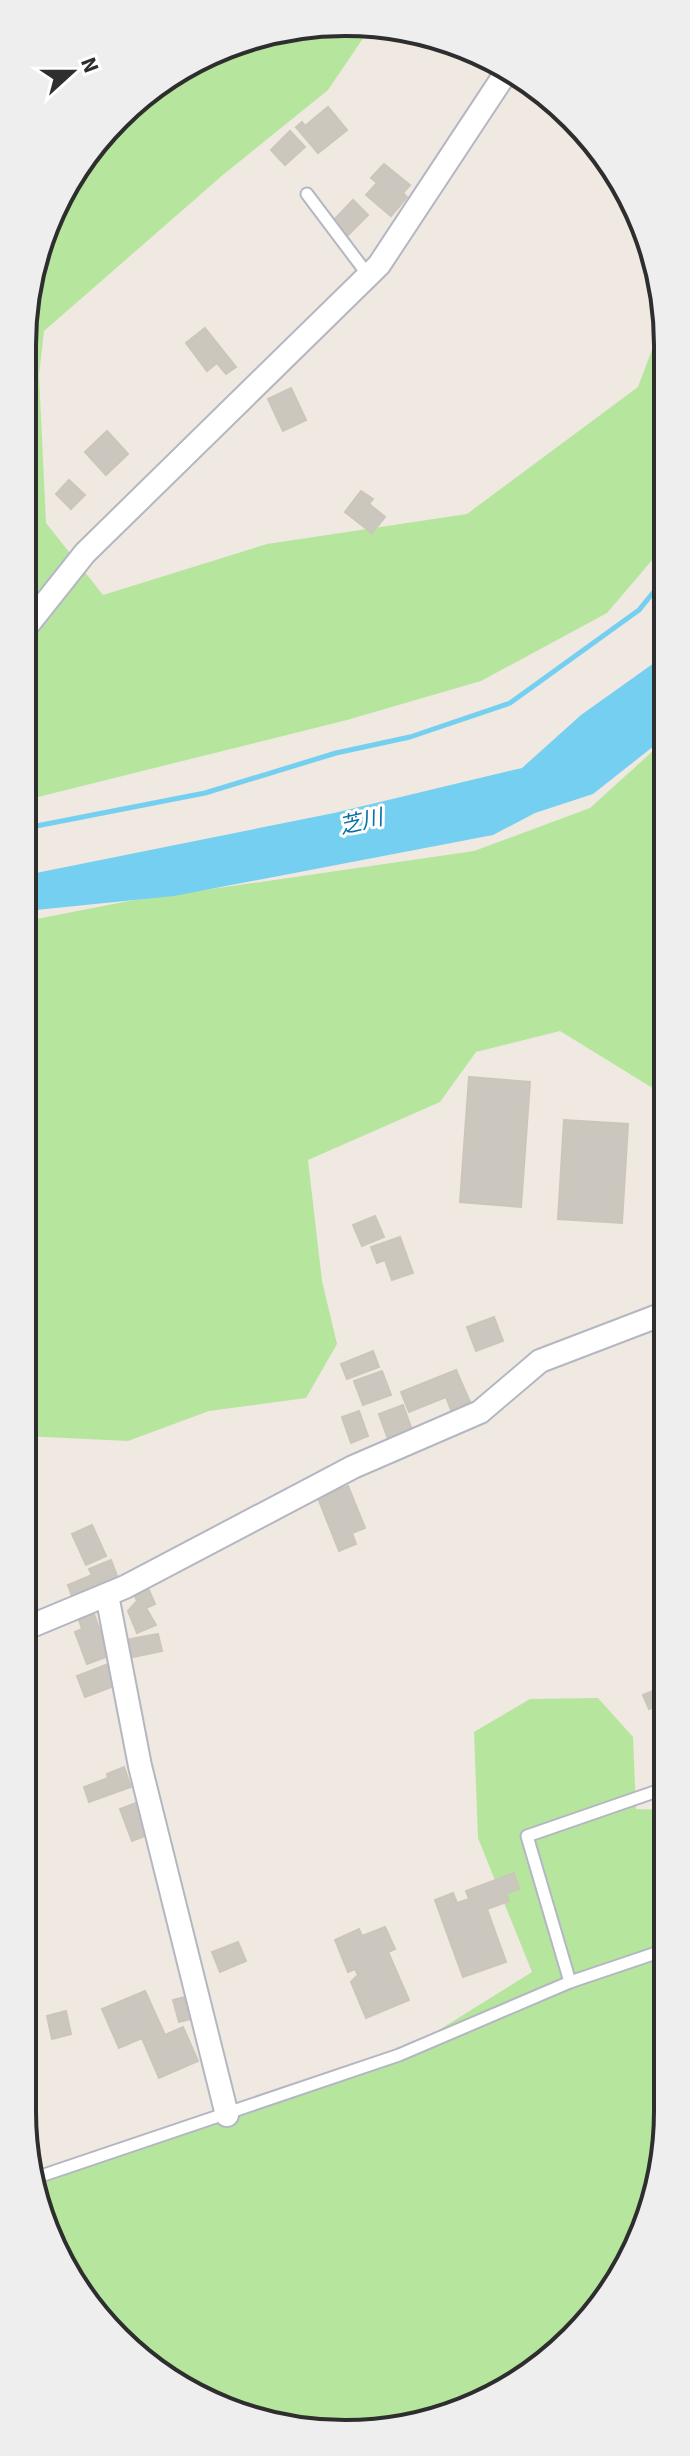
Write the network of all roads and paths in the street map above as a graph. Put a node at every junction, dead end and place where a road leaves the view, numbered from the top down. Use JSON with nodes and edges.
{"nodes":[{"id":1,"x":502,"y":78,"type":"edge"},
{"id":2,"x":307,"y":194,"type":"dead end"},
{"id":3,"x":368,"y":275,"type":"junction"},
{"id":4,"x":36,"y":615,"type":"edge"},
{"id":5,"x":654,"y":1317,"type":"edge"},
{"id":6,"x":107,"y":1595,"type":"junction"},
{"id":7,"x":36,"y":1624,"type":"edge"},
{"id":8,"x":654,"y":1792,"type":"edge"},
{"id":9,"x":654,"y":1954,"type":"edge"},
{"id":10,"x":570,"y":1982,"type":"junction"},
{"id":11,"x":227,"y":2115,"type":"junction"},
{"id":12,"x":43,"y":2175,"type":"edge"}],
"edges":[{"from":1,"to":3,"type":"street"},
{"from":2,"to":3,"type":"lane"},
{"from":3,"to":4,"type":"street"},
{"from":5,"to":6,"type":"street"},
{"from":6,"to":7,"type":"street"},
{"from":6,"to":11,"type":"street"},
{"from":8,"to":10,"type":"lane"},
{"from":9,"to":10,"type":"lane"},
{"from":10,"to":11,"type":"lane"},
{"from":11,"to":12,"type":"lane"}]}
